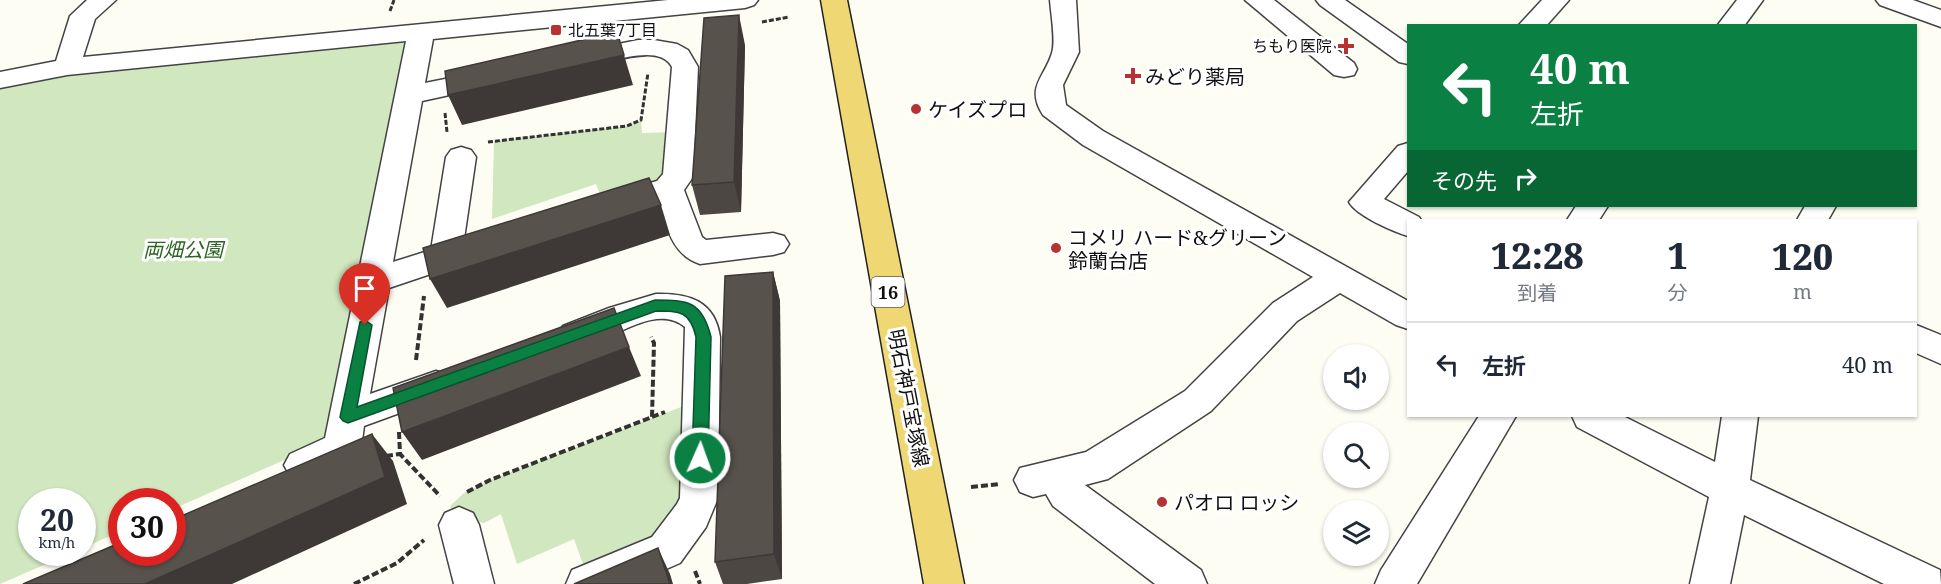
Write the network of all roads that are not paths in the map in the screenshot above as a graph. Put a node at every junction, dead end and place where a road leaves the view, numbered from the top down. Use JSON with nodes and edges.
{"nodes":[{"id":1,"x":103,"y":0,"type":"edge"},
{"id":2,"x":745,"y":0,"type":"edge"},
{"id":3,"x":834,"y":0,"type":"edge"},
{"id":4,"x":1063,"y":0,"type":"edge"},
{"id":5,"x":1329,"y":0,"type":"edge"},
{"id":6,"x":1556,"y":0,"type":"edge"},
{"id":7,"x":1750,"y":0,"type":"edge"},
{"id":8,"x":1889,"y":0,"type":"edge"},
{"id":9,"x":1268,"y":2,"type":"edge"},
{"id":10,"x":605,"y":6,"type":"edge"},
{"id":11,"x":1928,"y":21,"type":"edge"},
{"id":12,"x":1533,"y":24,"type":"edge"},
{"id":13,"x":1732,"y":24,"type":"edge"},
{"id":14,"x":421,"y":31,"type":"junction"},
{"id":15,"x":1407,"y":55,"type":"edge"},
{"id":16,"x":558,"y":64,"type":"edge"},
{"id":17,"x":67,"y":67,"type":"junction"},
{"id":18,"x":1344,"y":69,"type":"dead end"},
{"id":19,"x":511,"y":74,"type":"edge"},
{"id":20,"x":0,"y":80,"type":"edge"},
{"id":21,"x":409,"y":95,"type":"junction"},
{"id":22,"x":472,"y":150,"type":"road end"},
{"id":23,"x":1407,"y":154,"type":"edge"},
{"id":24,"x":668,"y":188,"type":"junction"},
{"id":25,"x":1592,"y":207,"type":"edge"},
{"id":26,"x":590,"y":212,"type":"edge"},
{"id":27,"x":1583,"y":219,"type":"edge"},
{"id":28,"x":1407,"y":224,"type":"edge"},
{"id":29,"x":490,"y":243,"type":"edge"},
{"id":30,"x":773,"y":244,"type":"dead end"},
{"id":31,"x":437,"y":260,"type":"junction"},
{"id":32,"x":1339,"y":277,"type":"junction"},
{"id":33,"x":374,"y":279,"type":"junction"},
{"id":34,"x":1407,"y":315,"type":"edge"},
{"id":35,"x":1917,"y":338,"type":"edge"},
{"id":36,"x":543,"y":346,"type":"edge"},
{"id":37,"x":1941,"y":350,"type":"edge"},
{"id":38,"x":466,"y":374,"type":"edge"},
{"id":39,"x":348,"y":417,"type":"junction"},
{"id":40,"x":1497,"y":417,"type":"edge"},
{"id":41,"x":1592,"y":417,"type":"edge"},
{"id":42,"x":1740,"y":417,"type":"edge"},
{"id":43,"x":278,"y":476,"type":"edge"},
{"id":44,"x":1730,"y":489,"type":"junction"},
{"id":45,"x":449,"y":512,"type":"road end"},
{"id":46,"x":474,"y":584,"type":"edge"},
{"id":47,"x":586,"y":584,"type":"edge"},
{"id":48,"x":944,"y":584,"type":"edge"},
{"id":49,"x":1187,"y":584,"type":"edge"},
{"id":50,"x":1395,"y":584,"type":"edge"},
{"id":51,"x":1710,"y":584,"type":"edge"},
{"id":52,"x":1926,"y":584,"type":"edge"}],
"edges":[{"from":1,"to":17,"type":"street"},
{"from":2,"to":10,"type":"street"},
{"from":3,"to":48,"type":"main road","name":"明石神戸宝塚線","number":"16"},
{"from":4,"to":32,"type":"street"},
{"from":5,"to":15,"type":"street"},
{"from":6,"to":12,"type":"street"},
{"from":7,"to":13,"type":"street"},
{"from":8,"to":11,"type":"street"},
{"from":9,"to":18,"type":"street"},
{"from":10,"to":14,"type":"street"},
{"from":14,"to":17,"type":"street"},
{"from":14,"to":21,"type":"street"},
{"from":16,"to":24,"type":"street"},
{"from":17,"to":20,"type":"street"},
{"from":19,"to":21,"type":"street"},
{"from":21,"to":33,"type":"street"},
{"from":22,"to":31,"type":"street"},
{"from":23,"to":28,"type":"street"},
{"from":24,"to":26,"type":"street"},
{"from":24,"to":30,"type":"street"},
{"from":25,"to":27,"type":"street"},
{"from":29,"to":31,"type":"street"},
{"from":31,"to":33,"type":"street"},
{"from":32,"to":34,"type":"street"},
{"from":32,"to":49,"type":"street"},
{"from":33,"to":39,"type":"street"},
{"from":35,"to":37,"type":"street"},
{"from":36,"to":47,"type":"street"},
{"from":38,"to":39,"type":"street"},
{"from":39,"to":43,"type":"street"},
{"from":40,"to":50,"type":"street"},
{"from":41,"to":44,"type":"street"},
{"from":42,"to":44,"type":"street"},
{"from":44,"to":51,"type":"street"},
{"from":44,"to":52,"type":"street"},
{"from":45,"to":46,"type":"street"}]}
